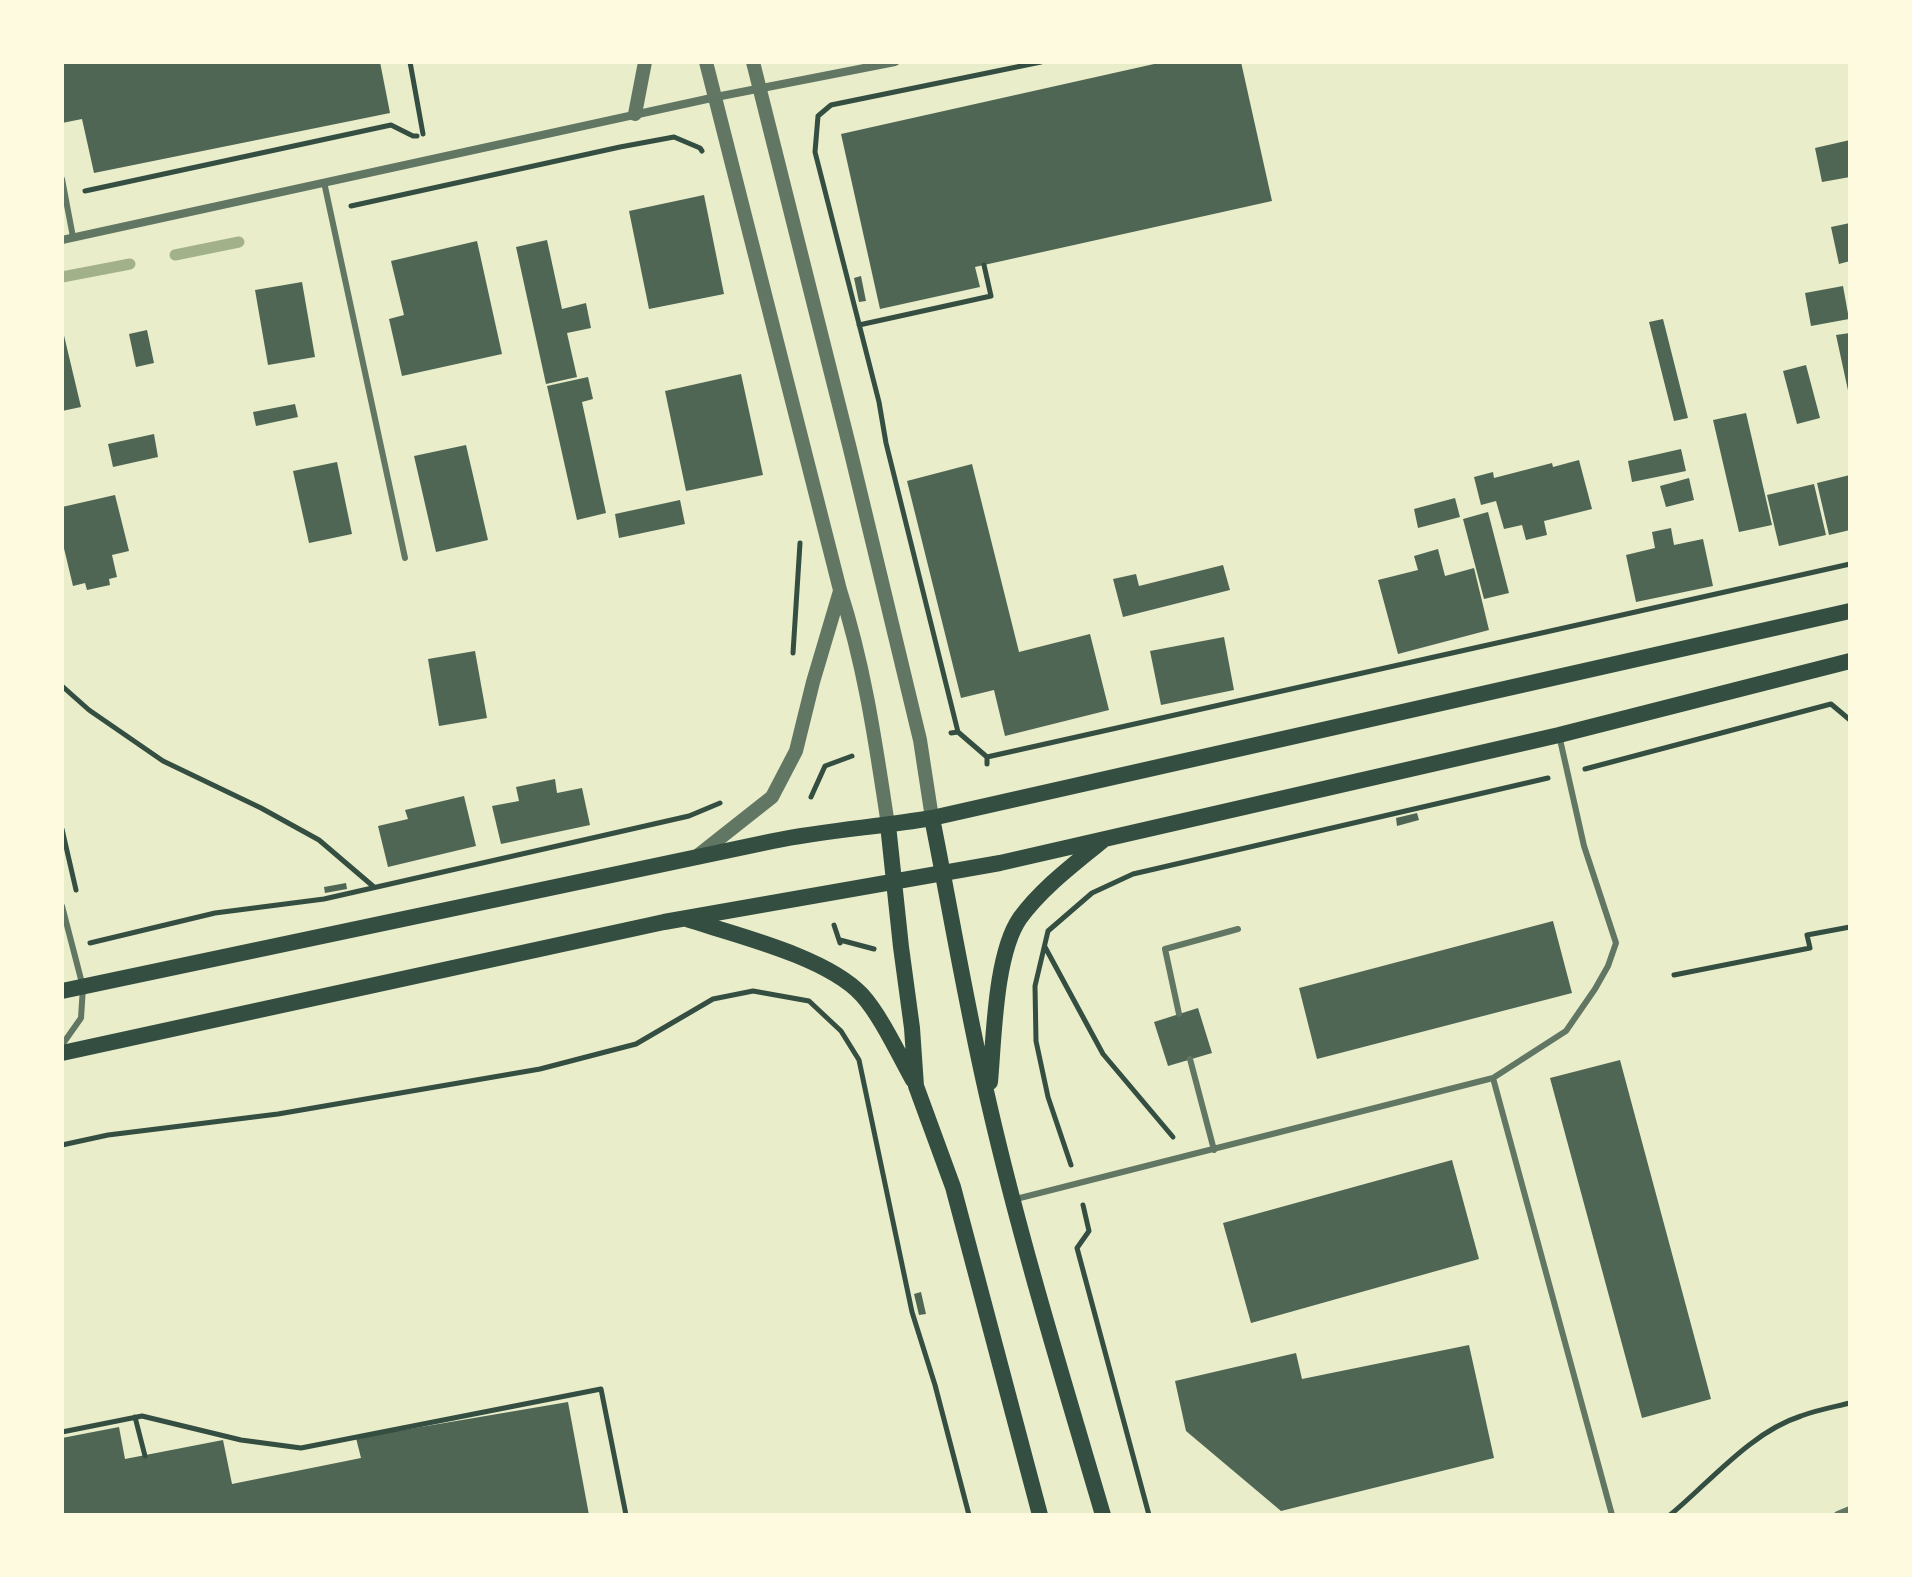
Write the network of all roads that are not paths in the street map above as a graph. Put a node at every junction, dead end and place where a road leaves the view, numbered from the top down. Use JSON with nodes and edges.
{"nodes":[{"id":1,"x":645,"y":62,"type":"edge"},
{"id":2,"x":706,"y":62,"type":"edge"},
{"id":3,"x":753,"y":62,"type":"edge"},
{"id":4,"x":895,"y":62,"type":"edge"},
{"id":5,"x":761,"y":88,"type":"junction"},
{"id":6,"x":716,"y":97,"type":"junction"},
{"id":7,"x":635,"y":114,"type":"junction"},
{"id":8,"x":62,"y":179,"type":"edge"},
{"id":9,"x":324,"y":182,"type":"junction"},
{"id":10,"x":73,"y":237,"type":"junction"},
{"id":11,"x":62,"y":240,"type":"edge"},
{"id":12,"x":405,"y":558,"type":"dead end"},
{"id":13,"x":840,"y":590,"type":"junction"},
{"id":14,"x":1850,"y":611,"type":"edge"},
{"id":15,"x":1850,"y":661,"type":"edge"},
{"id":16,"x":1559,"y":735,"type":"junction"},
{"id":17,"x":932,"y":818,"type":"junction"},
{"id":18,"x":888,"y":825,"type":"junction"},
{"id":19,"x":1106,"y":838,"type":"junction"},
{"id":20,"x":694,"y":859,"type":"junction"},
{"id":21,"x":943,"y":873,"type":"junction"},
{"id":22,"x":895,"y":882,"type":"junction"},
{"id":23,"x":62,"y":906,"type":"edge"},
{"id":24,"x":685,"y":919,"type":"junction"},
{"id":25,"x":1238,"y":929,"type":"dead end"},
{"id":26,"x":83,"y":987,"type":"junction"},
{"id":27,"x":62,"y":991,"type":"edge"},
{"id":28,"x":1179,"y":1014,"type":"dead end"},
{"id":29,"x":62,"y":1045,"type":"edge"},
{"id":30,"x":62,"y":1053,"type":"edge"},
{"id":31,"x":1190,"y":1059,"type":"dead end"},
{"id":32,"x":1493,"y":1078,"type":"junction"},
{"id":33,"x":916,"y":1086,"type":"junction"},
{"id":34,"x":988,"y":1101,"type":"junction"},
{"id":35,"x":1214,"y":1150,"type":"junction"},
{"id":36,"x":1012,"y":1200,"type":"junction"},
{"id":37,"x":1850,"y":1510,"type":"edge"},
{"id":38,"x":1040,"y":1515,"type":"edge"},
{"id":39,"x":1103,"y":1515,"type":"edge"},
{"id":40,"x":1612,"y":1515,"type":"edge"},
{"id":41,"x":1838,"y":1515,"type":"edge"}],
"edges":[{"from":1,"to":7,"type":"street"},
{"from":2,"to":6,"type":"street"},
{"from":3,"to":5,"type":"street"},
{"from":4,"to":5,"type":"street"},
{"from":5,"to":6,"type":"street"},
{"from":5,"to":17,"type":"street"},
{"from":6,"to":7,"type":"street"},
{"from":6,"to":13,"type":"street"},
{"from":7,"to":9,"type":"street"},
{"from":8,"to":10,"type":"lane"},
{"from":9,"to":10,"type":"street"},
{"from":9,"to":12,"type":"lane"},
{"from":10,"to":11,"type":"street"},
{"from":13,"to":18,"type":"street"},
{"from":13,"to":20,"type":"street"},
{"from":14,"to":17,"type":"main road"},
{"from":15,"to":16,"type":"main road"},
{"from":16,"to":19,"type":"main road"},
{"from":16,"to":32,"type":"lane"},
{"from":17,"to":18,"type":"main road"},
{"from":17,"to":21,"type":"main road"},
{"from":18,"to":20,"type":"main road"},
{"from":18,"to":22,"type":"main road"},
{"from":19,"to":21,"type":"main road"},
{"from":19,"to":34,"type":"main road"},
{"from":20,"to":26,"type":"main road"},
{"from":21,"to":22,"type":"main road"},
{"from":21,"to":34,"type":"main road"},
{"from":22,"to":24,"type":"main road"},
{"from":22,"to":33,"type":"main road"},
{"from":23,"to":26,"type":"lane"},
{"from":24,"to":30,"type":"main road"},
{"from":24,"to":33,"type":"main road"},
{"from":25,"to":28,"type":"lane"},
{"from":26,"to":27,"type":"main road"},
{"from":26,"to":29,"type":"lane"},
{"from":31,"to":35,"type":"lane"},
{"from":32,"to":35,"type":"lane"},
{"from":32,"to":40,"type":"lane"},
{"from":33,"to":38,"type":"main road"},
{"from":34,"to":36,"type":"main road"},
{"from":35,"to":36,"type":"lane"},
{"from":36,"to":39,"type":"main road"},
{"from":37,"to":41,"type":"street"}]}
